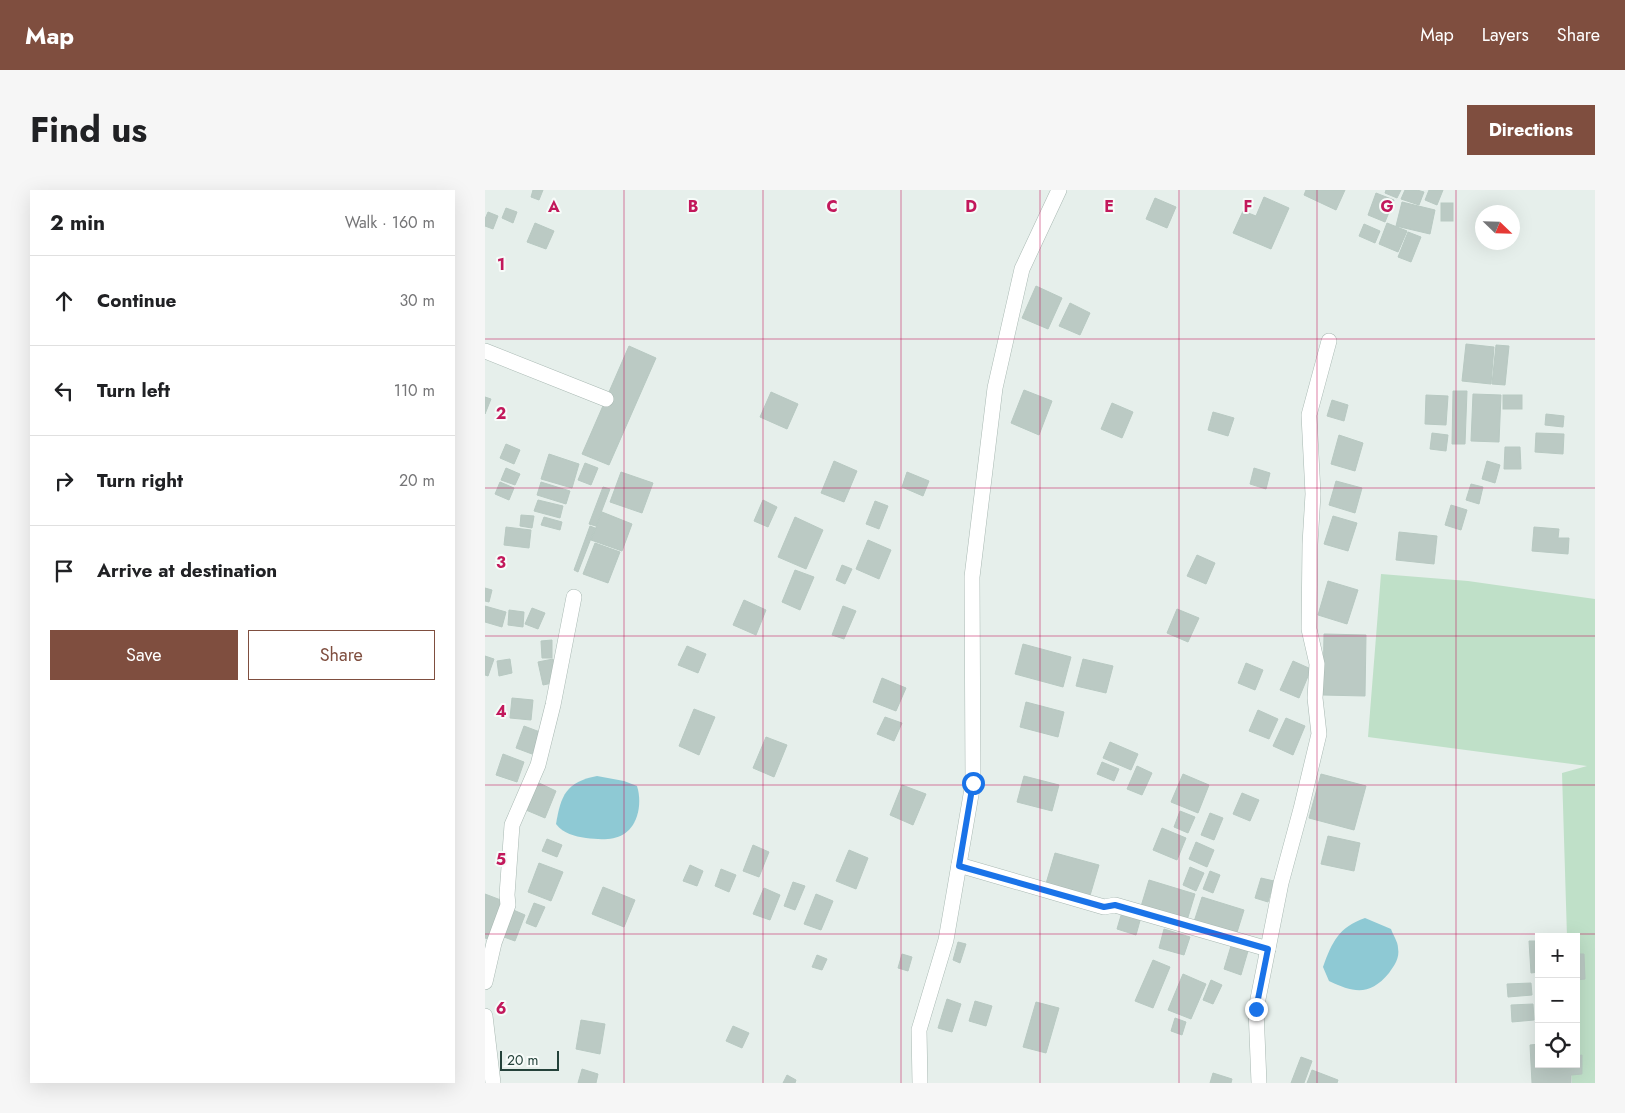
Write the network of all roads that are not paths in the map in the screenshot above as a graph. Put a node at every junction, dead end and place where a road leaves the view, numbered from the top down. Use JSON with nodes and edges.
{"nodes":[{"id":1,"x":1059,"y":190,"type":"edge"},
{"id":2,"x":1329,"y":341,"type":"dead end"},
{"id":3,"x":485,"y":351,"type":"edge"},
{"id":4,"x":606,"y":399,"type":"dead end"},
{"id":5,"x":574,"y":597,"type":"dead end"},
{"id":6,"x":959,"y":866,"type":"junction"},
{"id":7,"x":1268,"y":949,"type":"junction"},
{"id":8,"x":485,"y":982,"type":"edge"},
{"id":9,"x":485,"y":1016,"type":"edge"},
{"id":10,"x":493,"y":1083,"type":"edge"},
{"id":11,"x":920,"y":1083,"type":"edge"},
{"id":12,"x":1259,"y":1083,"type":"edge"}],
"edges":[{"from":1,"to":6,"type":"street"},
{"from":2,"to":7,"type":"street"},
{"from":3,"to":4,"type":"street"},
{"from":5,"to":8,"type":"street"},
{"from":6,"to":7,"type":"street"},
{"from":6,"to":11,"type":"street"},
{"from":7,"to":12,"type":"street"},
{"from":9,"to":10,"type":"street"}]}
